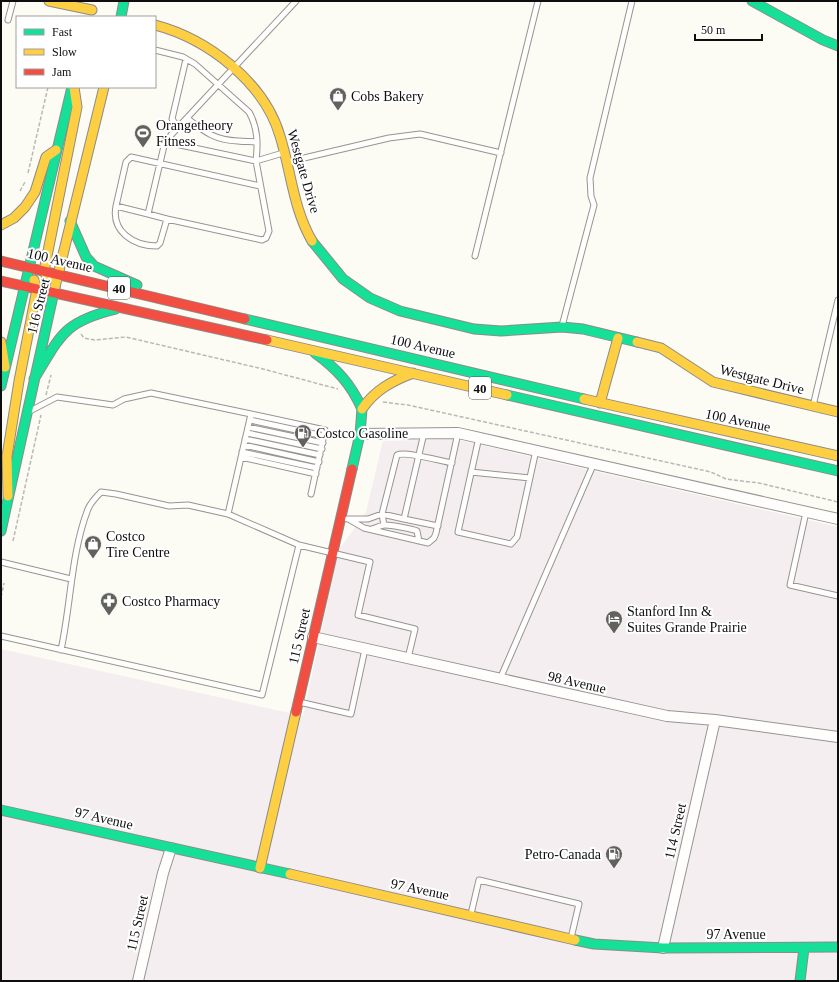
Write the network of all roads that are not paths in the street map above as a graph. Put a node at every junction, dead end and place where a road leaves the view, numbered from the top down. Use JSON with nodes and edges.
{"nodes":[{"id":1,"x":13,"y":1,"type":"edge"},
{"id":2,"x":49,"y":1,"type":"edge"},
{"id":3,"x":124,"y":1,"type":"edge"},
{"id":4,"x":296,"y":1,"type":"edge"},
{"id":5,"x":538,"y":1,"type":"edge"},
{"id":6,"x":632,"y":1,"type":"edge"},
{"id":7,"x":752,"y":1,"type":"edge"},
{"id":8,"x":92,"y":9,"type":"edge"},
{"id":9,"x":122,"y":16,"type":"edge"},
{"id":10,"x":8,"y":20,"type":"dead end"},
{"id":11,"x":156,"y":25,"type":"edge"},
{"id":12,"x":838,"y":46,"type":"edge"},
{"id":13,"x":156,"y":50,"type":"edge"},
{"id":14,"x":186,"y":59,"type":"junction"},
{"id":15,"x":234,"y":67,"type":"junction"},
{"id":16,"x":219,"y":84,"type":"junction"},
{"id":17,"x":73,"y":88,"type":"edge"},
{"id":18,"x":73,"y":88,"type":"edge"},
{"id":19,"x":104,"y":88,"type":"edge"},
{"id":20,"x":187,"y":118,"type":"junction"},
{"id":21,"x":178,"y":127,"type":"junction"},
{"id":22,"x":166,"y":142,"type":"junction"},
{"id":23,"x":257,"y":142,"type":"junction"},
{"id":24,"x":56,"y":150,"type":"junction"},
{"id":25,"x":501,"y":153,"type":"junction"},
{"id":26,"x":286,"y":158,"type":"junction"},
{"id":27,"x":256,"y":161,"type":"junction"},
{"id":28,"x":160,"y":163,"type":"junction"},
{"id":29,"x":260,"y":186,"type":"junction"},
{"id":30,"x":116,"y":206,"type":"junction"},
{"id":31,"x":148,"y":214,"type":"junction"},
{"id":32,"x":167,"y":219,"type":"junction"},
{"id":33,"x":70,"y":221,"type":"junction"},
{"id":34,"x":1,"y":226,"type":"edge"},
{"id":35,"x":475,"y":256,"type":"dead end"},
{"id":36,"x":1,"y":261,"type":"edge"},
{"id":37,"x":30,"y":267,"type":"junction"},
{"id":38,"x":44,"y":271,"type":"junction"},
{"id":39,"x":60,"y":274,"type":"junction"},
{"id":40,"x":1,"y":281,"type":"edge"},
{"id":41,"x":25,"y":286,"type":"junction"},
{"id":42,"x":37,"y":289,"type":"junction"},
{"id":43,"x":55,"y":293,"type":"junction"},
{"id":44,"x":838,"y":300,"type":"edge"},
{"id":45,"x":179,"y":302,"type":"junction"},
{"id":46,"x":121,"y":308,"type":"junction"},
{"id":47,"x":562,"y":328,"type":"junction"},
{"id":48,"x":618,"y":338,"type":"junction"},
{"id":49,"x":1,"y":342,"type":"edge"},
{"id":50,"x":308,"y":349,"type":"junction"},
{"id":51,"x":6,"y":367,"type":"junction"},
{"id":52,"x":412,"y":373,"type":"junction"},
{"id":53,"x":34,"y":379,"type":"junction"},
{"id":54,"x":1,"y":386,"type":"edge"},
{"id":55,"x":600,"y":403,"type":"junction"},
{"id":56,"x":813,"y":406,"type":"junction"},
{"id":57,"x":362,"y":409,"type":"junction"},
{"id":58,"x":838,"y":412,"type":"edge"},
{"id":59,"x":27,"y":413,"type":"junction"},
{"id":60,"x":250,"y":417,"type":"junction"},
{"id":61,"x":247,"y":430,"type":"junction"},
{"id":62,"x":424,"y":432,"type":"junction"},
{"id":63,"x":458,"y":432,"type":"junction"},
{"id":64,"x":360,"y":434,"type":"junction"},
{"id":65,"x":479,"y":437,"type":"junction"},
{"id":66,"x":245,"y":439,"type":"junction"},
{"id":67,"x":244,"y":445,"type":"junction"},
{"id":68,"x":322,"y":446,"type":"junction"},
{"id":69,"x":536,"y":450,"type":"junction"},
{"id":70,"x":242,"y":454,"type":"junction"},
{"id":71,"x":320,"y":456,"type":"junction"},
{"id":72,"x":838,"y":456,"type":"edge"},
{"id":73,"x":418,"y":457,"type":"junction"},
{"id":74,"x":319,"y":462,"type":"junction"},
{"id":75,"x":452,"y":463,"type":"junction"},
{"id":76,"x":594,"y":463,"type":"junction"},
{"id":77,"x":316,"y":471,"type":"junction"},
{"id":78,"x":838,"y":471,"type":"edge"},
{"id":79,"x":472,"y":472,"type":"junction"},
{"id":80,"x":530,"y":478,"type":"junction"},
{"id":81,"x":311,"y":494,"type":"dead end"},
{"id":82,"x":8,"y":496,"type":"junction"},
{"id":83,"x":806,"y":512,"type":"junction"},
{"id":84,"x":228,"y":514,"type":"junction"},
{"id":85,"x":382,"y":514,"type":"junction"},
{"id":86,"x":341,"y":518,"type":"junction"},
{"id":87,"x":404,"y":519,"type":"junction"},
{"id":88,"x":838,"y":519,"type":"edge"},
{"id":89,"x":350,"y":520,"type":"junction"},
{"id":90,"x":384,"y":525,"type":"junction"},
{"id":91,"x":438,"y":526,"type":"junction"},
{"id":92,"x":371,"y":530,"type":"junction"},
{"id":93,"x":1,"y":531,"type":"edge"},
{"id":94,"x":419,"y":541,"type":"junction"},
{"id":95,"x":299,"y":545,"type":"junction"},
{"id":96,"x":331,"y":552,"type":"junction"},
{"id":97,"x":1,"y":562,"type":"edge"},
{"id":98,"x":71,"y":579,"type":"junction"},
{"id":99,"x":838,"y":596,"type":"edge"},
{"id":100,"x":1,"y":636,"type":"edge"},
{"id":101,"x":313,"y":638,"type":"junction"},
{"id":102,"x":366,"y":649,"type":"junction"},
{"id":103,"x":61,"y":650,"type":"junction"},
{"id":104,"x":408,"y":658,"type":"junction"},
{"id":105,"x":500,"y":679,"type":"junction"},
{"id":106,"x":298,"y":702,"type":"junction"},
{"id":107,"x":715,"y":720,"type":"junction"},
{"id":108,"x":838,"y":737,"type":"edge"},
{"id":109,"x":1,"y":810,"type":"edge"},
{"id":110,"x":171,"y":848,"type":"junction"},
{"id":111,"x":260,"y":868,"type":"junction"},
{"id":112,"x":471,"y":914,"type":"junction"},
{"id":113,"x":571,"y":938,"type":"junction"},
{"id":114,"x":838,"y":947,"type":"edge"},
{"id":115,"x":663,"y":948,"type":"junction"},
{"id":116,"x":804,"y":948,"type":"junction"},
{"id":117,"x":138,"y":981,"type":"edge"},
{"id":118,"x":800,"y":981,"type":"edge"}],
"edges":[{"from":1,"to":10,"type":"lane"},
{"from":2,"to":8,"type":"main road"},
{"from":3,"to":9,"type":"main road"},
{"from":4,"to":15,"type":"lane"},
{"from":5,"to":25,"type":"lane"},
{"from":6,"to":47,"type":"lane"},
{"from":7,"to":12,"type":"main road"},
{"from":11,"to":15,"type":"main road","name":"Westgate Drive"},
{"from":13,"to":14,"type":"lane"},
{"from":14,"to":16,"type":"lane"},
{"from":14,"to":21,"type":"lane"},
{"from":15,"to":16,"type":"lane"},
{"from":15,"to":26,"type":"main road","name":"Westgate Drive"},
{"from":16,"to":20,"type":"lane"},
{"from":16,"to":23,"type":"lane"},
{"from":17,"to":24,"type":"main road","name":"116 Street"},
{"from":18,"to":38,"type":"main road"},
{"from":19,"to":33,"type":"main road","name":"116 Street"},
{"from":20,"to":21,"type":"lane"},
{"from":20,"to":23,"type":"lane"},
{"from":21,"to":22,"type":"lane"},
{"from":22,"to":27,"type":"lane"},
{"from":22,"to":28,"type":"lane"},
{"from":23,"to":27,"type":"lane"},
{"from":24,"to":34,"type":"main road"},
{"from":24,"to":37,"type":"main road","name":"116 Street"},
{"from":25,"to":26,"type":"lane"},
{"from":25,"to":35,"type":"lane"},
{"from":26,"to":27,"type":"lane"},
{"from":26,"to":47,"type":"main road","name":"Westgate Drive"},
{"from":27,"to":29,"type":"lane"},
{"from":28,"to":29,"type":"lane"},
{"from":28,"to":30,"type":"lane"},
{"from":28,"to":31,"type":"lane"},
{"from":29,"to":32,"type":"lane"},
{"from":30,"to":31,"type":"lane"},
{"from":30,"to":32,"type":"lane"},
{"from":31,"to":32,"type":"lane"},
{"from":33,"to":39,"type":"main road","name":"116 Street"},
{"from":33,"to":45,"type":"main road"},
{"from":36,"to":37,"type":"main road","name":"100 Avenue","number":"40"},
{"from":37,"to":38,"type":"main road","name":"100 Avenue","number":"40"},
{"from":37,"to":41,"type":"main road","name":"116 Street"},
{"from":37,"to":42,"type":"main road"},
{"from":38,"to":39,"type":"main road","name":"100 Avenue","number":"40"},
{"from":38,"to":43,"type":"main road"},
{"from":39,"to":43,"type":"main road","name":"116 Street"},
{"from":39,"to":45,"type":"main road","name":"100 Avenue","number":"40"},
{"from":40,"to":41,"type":"main road","name":"100 Avenue","number":"40"},
{"from":41,"to":42,"type":"main road","name":"100 Avenue","number":"40"},
{"from":41,"to":51,"type":"main road","name":"116 Street"},
{"from":42,"to":43,"type":"main road","name":"100 Avenue","number":"40"},
{"from":42,"to":82,"type":"main road"},
{"from":43,"to":46,"type":"main road","name":"100 Avenue","number":"40"},
{"from":43,"to":53,"type":"main road","name":"116 Street"},
{"from":44,"to":56,"type":"lane"},
{"from":45,"to":55,"type":"main road","name":"100 Avenue","number":"40"},
{"from":46,"to":50,"type":"main road","name":"100 Avenue","number":"40"},
{"from":46,"to":53,"type":"main road"},
{"from":47,"to":48,"type":"main road","name":"Westgate Drive"},
{"from":48,"to":55,"type":"main road"},
{"from":48,"to":56,"type":"main road","name":"Westgate Drive"},
{"from":49,"to":51,"type":"main road"},
{"from":50,"to":52,"type":"main road","name":"100 Avenue","number":"40"},
{"from":50,"to":57,"type":"main road"},
{"from":51,"to":54,"type":"main road","name":"116 Street"},
{"from":52,"to":57,"type":"main road"},
{"from":52,"to":78,"type":"main road","name":"100 Avenue","number":"40"},
{"from":53,"to":59,"type":"main road","name":"116 Street"},
{"from":55,"to":72,"type":"main road","name":"100 Avenue","number":"40"},
{"from":56,"to":58,"type":"main road","name":"Westgate Drive"},
{"from":57,"to":64,"type":"main road","name":"115 Street"},
{"from":59,"to":60,"type":"lane"},
{"from":59,"to":82,"type":"main road","name":"116 Street"},
{"from":60,"to":61,"type":"lane"},
{"from":60,"to":68,"type":"lane"},
{"from":61,"to":66,"type":"lane"},
{"from":61,"to":68,"type":"lane"},
{"from":62,"to":63,"type":"street"},
{"from":62,"to":64,"type":"street"},
{"from":62,"to":73,"type":"lane"},
{"from":63,"to":65,"type":"street"},
{"from":63,"to":75,"type":"lane"},
{"from":64,"to":86,"type":"main road","name":"115 Street"},
{"from":65,"to":69,"type":"street"},
{"from":65,"to":79,"type":"lane"},
{"from":66,"to":67,"type":"lane"},
{"from":66,"to":71,"type":"lane"},
{"from":67,"to":70,"type":"lane"},
{"from":67,"to":74,"type":"lane"},
{"from":68,"to":71,"type":"lane"},
{"from":69,"to":76,"type":"street"},
{"from":69,"to":80,"type":"lane"},
{"from":70,"to":77,"type":"lane"},
{"from":70,"to":84,"type":"lane"},
{"from":71,"to":74,"type":"lane"},
{"from":73,"to":75,"type":"lane"},
{"from":73,"to":85,"type":"lane"},
{"from":73,"to":87,"type":"lane"},
{"from":74,"to":77,"type":"lane"},
{"from":75,"to":91,"type":"lane"},
{"from":76,"to":83,"type":"street"},
{"from":76,"to":105,"type":"lane"},
{"from":77,"to":81,"type":"lane"},
{"from":79,"to":80,"type":"lane"},
{"from":79,"to":80,"type":"lane"},
{"from":82,"to":93,"type":"main road","name":"116 Street"},
{"from":83,"to":88,"type":"street"},
{"from":83,"to":99,"type":"lane"},
{"from":84,"to":95,"type":"lane"},
{"from":84,"to":98,"type":"lane"},
{"from":85,"to":87,"type":"lane"},
{"from":85,"to":89,"type":"lane"},
{"from":85,"to":90,"type":"lane"},
{"from":86,"to":89,"type":"lane"},
{"from":86,"to":96,"type":"main road","name":"115 Street"},
{"from":87,"to":91,"type":"lane"},
{"from":89,"to":92,"type":"lane"},
{"from":90,"to":92,"type":"lane"},
{"from":90,"to":94,"type":"lane"},
{"from":91,"to":94,"type":"lane"},
{"from":92,"to":94,"type":"lane"},
{"from":95,"to":96,"type":"lane"},
{"from":95,"to":103,"type":"lane"},
{"from":96,"to":101,"type":"main road","name":"115 Street"},
{"from":96,"to":104,"type":"lane"},
{"from":97,"to":98,"type":"lane"},
{"from":98,"to":103,"type":"lane"},
{"from":100,"to":103,"type":"lane"},
{"from":101,"to":102,"type":"street","name":"98 Avenue"},
{"from":101,"to":106,"type":"main road","name":"115 Street"},
{"from":102,"to":104,"type":"street","name":"98 Avenue"},
{"from":102,"to":106,"type":"lane"},
{"from":104,"to":105,"type":"street","name":"98 Avenue"},
{"from":105,"to":107,"type":"street","name":"98 Avenue"},
{"from":106,"to":111,"type":"main road","name":"115 Street"},
{"from":107,"to":108,"type":"street","name":"98 Avenue"},
{"from":107,"to":115,"type":"street","name":"114 Street"},
{"from":109,"to":110,"type":"main road","name":"97 Avenue"},
{"from":110,"to":111,"type":"main road","name":"97 Avenue"},
{"from":110,"to":117,"type":"street","name":"115 Street"},
{"from":111,"to":112,"type":"main road","name":"97 Avenue"},
{"from":112,"to":113,"type":"main road","name":"97 Avenue"},
{"from":112,"to":113,"type":"lane"},
{"from":113,"to":115,"type":"main road","name":"97 Avenue"},
{"from":114,"to":116,"type":"main road","name":"97 Avenue"},
{"from":115,"to":116,"type":"main road","name":"97 Avenue"},
{"from":116,"to":118,"type":"main road"}]}
